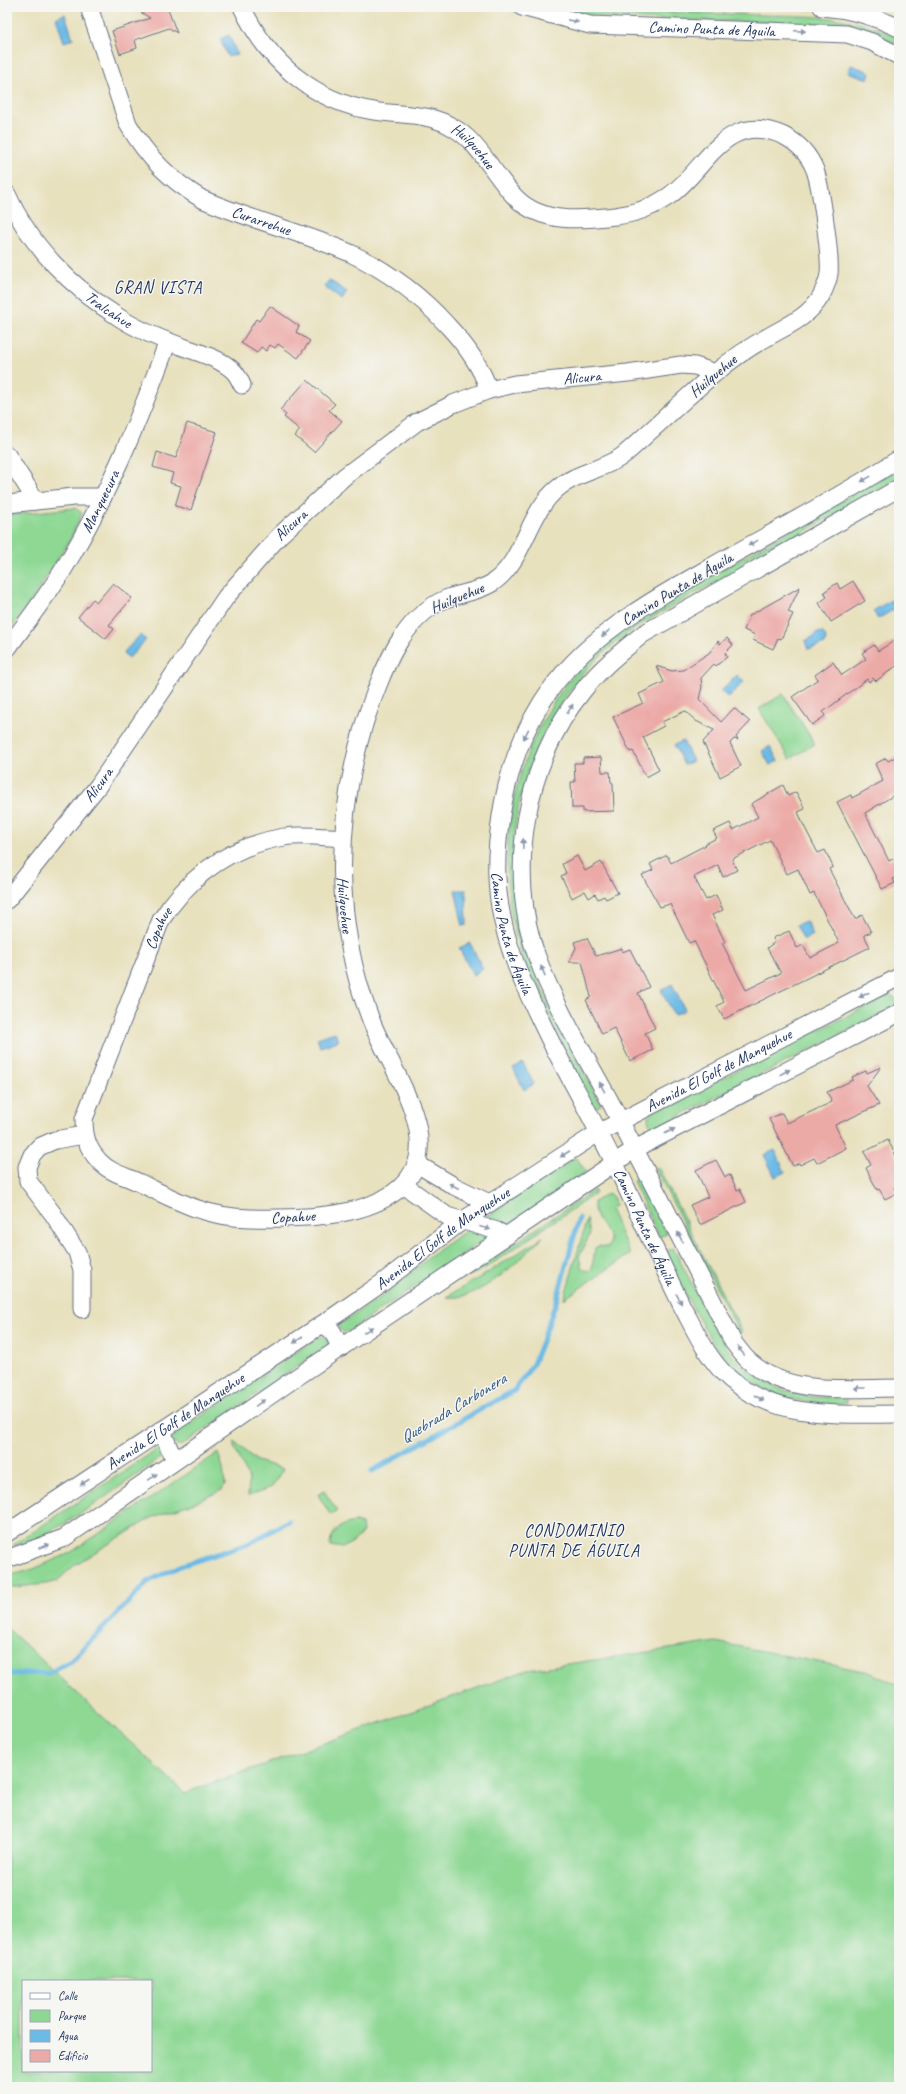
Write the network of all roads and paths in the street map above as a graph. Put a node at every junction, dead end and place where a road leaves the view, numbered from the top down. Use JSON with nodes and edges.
{"nodes":[{"id":1,"x":89,"y":7,"type":"edge"},
{"id":2,"x":242,"y":7,"type":"edge"},
{"id":3,"x":522,"y":7,"type":"edge"},
{"id":4,"x":822,"y":7,"type":"edge"},
{"id":5,"x":899,"y":28,"type":"edge"},
{"id":6,"x":899,"y":56,"type":"edge"},
{"id":7,"x":7,"y":194,"type":"edge"},
{"id":8,"x":168,"y":341,"type":"junction"},
{"id":9,"x":715,"y":373,"type":"junction"},
{"id":10,"x":242,"y":385,"type":"dead end"},
{"id":11,"x":489,"y":390,"type":"junction"},
{"id":12,"x":7,"y":455,"type":"edge"},
{"id":13,"x":899,"y":459,"type":"edge"},
{"id":14,"x":899,"y":488,"type":"edge"},
{"id":15,"x":102,"y":497,"type":"junction"},
{"id":16,"x":34,"y":501,"type":"junction"},
{"id":17,"x":7,"y":504,"type":"edge"},
{"id":18,"x":7,"y":649,"type":"edge"},
{"id":19,"x":342,"y":838,"type":"junction"},
{"id":20,"x":7,"y":900,"type":"edge"},
{"id":21,"x":899,"y":978,"type":"edge"},
{"id":22,"x":899,"y":1013,"type":"edge"},
{"id":23,"x":620,"y":1121,"type":"junction"},
{"id":24,"x":598,"y":1133,"type":"junction"},
{"id":25,"x":84,"y":1135,"type":"junction"},
{"id":26,"x":635,"y":1149,"type":"junction"},
{"id":27,"x":614,"y":1163,"type":"junction"},
{"id":28,"x":417,"y":1164,"type":"junction"},
{"id":29,"x":405,"y":1186,"type":"junction"},
{"id":30,"x":489,"y":1203,"type":"junction"},
{"id":31,"x":462,"y":1221,"type":"junction"},
{"id":32,"x":507,"y":1236,"type":"junction"},
{"id":33,"x":82,"y":1310,"type":"dead end"},
{"id":34,"x":323,"y":1324,"type":"junction"},
{"id":35,"x":341,"y":1348,"type":"junction"},
{"id":36,"x":899,"y":1388,"type":"edge"},
{"id":37,"x":899,"y":1414,"type":"edge"},
{"id":38,"x":162,"y":1430,"type":"junction"},
{"id":39,"x":178,"y":1459,"type":"junction"},
{"id":40,"x":7,"y":1533,"type":"edge"},
{"id":41,"x":7,"y":1559,"type":"edge"}],
"edges":[{"from":1,"to":11,"type":"street","name":"Curarrehue"},
{"from":2,"to":9,"type":"street","name":"Huilquehue"},
{"from":3,"to":6,"type":"street","name":"Camino Punta de Águila","one_way":true},
{"from":4,"to":5,"type":"street"},
{"from":7,"to":8,"type":"street","name":"Tralcahue"},
{"from":8,"to":10,"type":"street","name":"Tralcahue"},
{"from":8,"to":15,"type":"street","name":"Manquecura"},
{"from":9,"to":11,"type":"street","name":"Alicura"},
{"from":9,"to":19,"type":"street","name":"Huilquehue"},
{"from":11,"to":20,"type":"street","name":"Alicura"},
{"from":12,"to":16,"type":"street"},
{"from":13,"to":24,"type":"street","name":"Camino Punta de Águila","one_way":true},
{"from":23,"to":14,"type":"street","name":"Camino Punta de Águila","one_way":true},
{"from":15,"to":16,"type":"street"},
{"from":15,"to":18,"type":"street","name":"Manquecura"},
{"from":16,"to":17,"type":"street"},
{"from":19,"to":25,"type":"street","name":"Copahue"},
{"from":19,"to":28,"type":"street","name":"Huilquehue"},
{"from":21,"to":23,"type":"street","name":"Avenida El Golf de Manquehue","one_way":true},
{"from":26,"to":22,"type":"street","name":"Avenida El Golf de Manquehue","one_way":true},
{"from":23,"to":24,"type":"street","name":"Avenida El Golf de Manquehue"},
{"from":23,"to":26,"type":"street","name":"Camino Punta de Águila"},
{"from":24,"to":27,"type":"street","name":"Camino Punta de Águila"},
{"from":24,"to":30,"type":"street","name":"Avenida El Golf de Manquehue","one_way":true},
{"from":25,"to":29,"type":"street","name":"Copahue"},
{"from":25,"to":33,"type":"street"},
{"from":26,"to":27,"type":"street","name":"Avenida El Golf de Manquehue"},
{"from":36,"to":26,"type":"street","name":"Camino Punta de Águila","one_way":true},
{"from":27,"to":32,"type":"street","name":"Avenida El Golf de Manquehue"},
{"from":27,"to":37,"type":"street","name":"Camino Punta de Águila","one_way":true},
{"from":28,"to":29,"type":"street","name":"Huilquehue"},
{"from":30,"to":28,"type":"street","one_way":true},
{"from":29,"to":31,"type":"street"},
{"from":30,"to":31,"type":"street","name":"Avenida El Golf de Manquehue"},
{"from":31,"to":32,"type":"street","one_way":true},
{"from":31,"to":34,"type":"street","name":"Avenida El Golf de Manquehue"},
{"from":35,"to":32,"type":"street","name":"Avenida El Golf de Manquehue","one_way":true},
{"from":34,"to":35,"type":"street"},
{"from":34,"to":38,"type":"street","name":"Avenida El Golf de Manquehue","one_way":true},
{"from":39,"to":35,"type":"street","name":"Avenida El Golf de Manquehue","one_way":true},
{"from":38,"to":39,"type":"street"},
{"from":38,"to":40,"type":"street","name":"Avenida El Golf de Manquehue","one_way":true},
{"from":41,"to":39,"type":"street","name":"Avenida El Golf de Manquehue","one_way":true}]}
